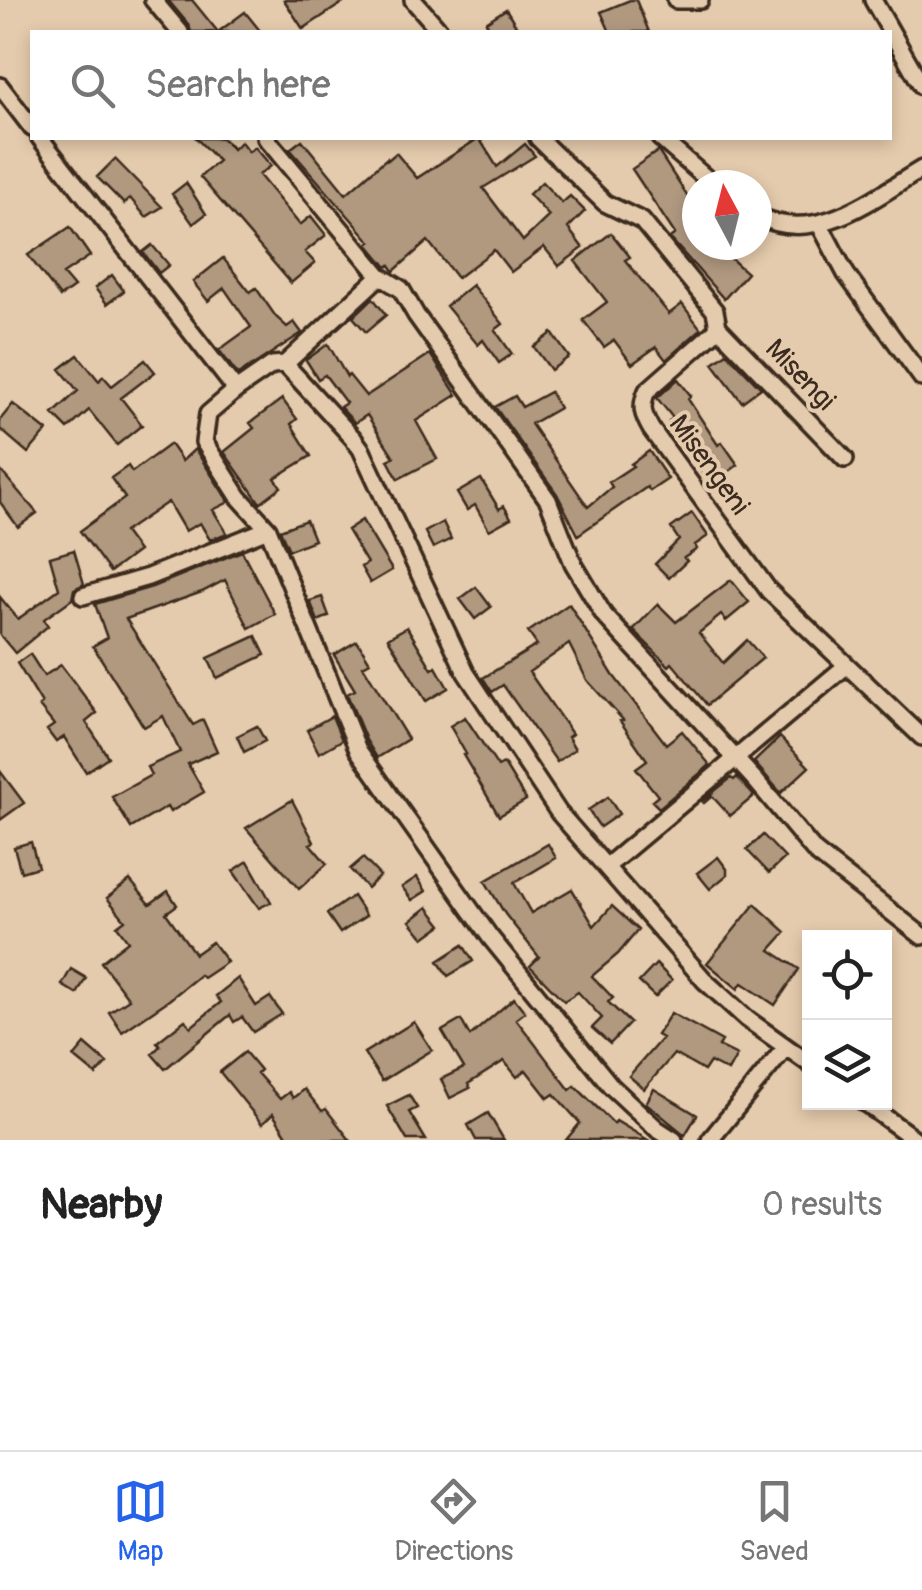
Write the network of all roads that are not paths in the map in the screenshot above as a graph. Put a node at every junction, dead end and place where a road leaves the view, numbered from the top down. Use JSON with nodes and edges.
{"nodes":[{"id":1,"x":153,"y":0,"type":"edge"},
{"id":2,"x":413,"y":0,"type":"edge"},
{"id":3,"x":676,"y":0,"type":"edge"},
{"id":4,"x":700,"y":0,"type":"edge"},
{"id":5,"x":873,"y":0,"type":"edge"},
{"id":6,"x":178,"y":30,"type":"edge"},
{"id":7,"x":440,"y":30,"type":"edge"},
{"id":8,"x":890,"y":30,"type":"edge"},
{"id":9,"x":892,"y":33,"type":"edge"},
{"id":10,"x":0,"y":86,"type":"edge"},
{"id":11,"x":922,"y":86,"type":"edge"},
{"id":12,"x":30,"y":125,"type":"edge"},
{"id":13,"x":42,"y":140,"type":"edge"},
{"id":14,"x":268,"y":140,"type":"edge"},
{"id":15,"x":540,"y":140,"type":"edge"},
{"id":16,"x":662,"y":140,"type":"edge"},
{"id":17,"x":922,"y":169,"type":"edge"},
{"id":18,"x":697,"y":170,"type":"edge"},
{"id":19,"x":772,"y":222,"type":"edge"},
{"id":20,"x":820,"y":225,"type":"junction"},
{"id":21,"x":380,"y":276,"type":"junction"},
{"id":22,"x":718,"y":327,"type":"junction"},
{"id":23,"x":285,"y":364,"type":"junction"},
{"id":24,"x":922,"y":378,"type":"edge"},
{"id":25,"x":236,"y":390,"type":"junction"},
{"id":26,"x":845,"y":459,"type":"dead end"},
{"id":27,"x":268,"y":529,"type":"junction"},
{"id":28,"x":83,"y":596,"type":"dead end"},
{"id":29,"x":846,"y":666,"type":"junction"},
{"id":30,"x":922,"y":736,"type":"edge"},
{"id":31,"x":736,"y":759,"type":"junction"},
{"id":32,"x":606,"y":867,"type":"junction"},
{"id":33,"x":922,"y":936,"type":"edge"},
{"id":34,"x":786,"y":1047,"type":"junction"},
{"id":35,"x":802,"y":1058,"type":"edge"},
{"id":36,"x":875,"y":1110,"type":"edge"},
{"id":37,"x":674,"y":1140,"type":"edge"},
{"id":38,"x":710,"y":1140,"type":"edge"},
{"id":39,"x":916,"y":1140,"type":"edge"}],
"edges":[{"from":1,"to":6,"type":"street"},
{"from":2,"to":7,"type":"street"},
{"from":3,"to":4,"type":"street"},
{"from":5,"to":8,"type":"street"},
{"from":9,"to":11,"type":"street"},
{"from":10,"to":12,"type":"street"},
{"from":13,"to":25,"type":"street"},
{"from":14,"to":21,"type":"street"},
{"from":15,"to":22,"type":"street"},
{"from":16,"to":18,"type":"street"},
{"from":17,"to":20,"type":"street"},
{"from":19,"to":20,"type":"street"},
{"from":20,"to":24,"type":"street"},
{"from":21,"to":23,"type":"street"},
{"from":21,"to":31,"type":"street"},
{"from":22,"to":26,"type":"street","name":"Misengi"},
{"from":22,"to":29,"type":"street","name":"Misengeni"},
{"from":23,"to":25,"type":"street"},
{"from":23,"to":32,"type":"street"},
{"from":25,"to":27,"type":"street"},
{"from":27,"to":28,"type":"street"},
{"from":27,"to":37,"type":"street"},
{"from":29,"to":30,"type":"street","name":"Misengeni"},
{"from":29,"to":31,"type":"street"},
{"from":31,"to":32,"type":"street"},
{"from":31,"to":33,"type":"street"},
{"from":32,"to":34,"type":"street"},
{"from":34,"to":35,"type":"street"},
{"from":34,"to":38,"type":"street"},
{"from":36,"to":39,"type":"street"}]}
